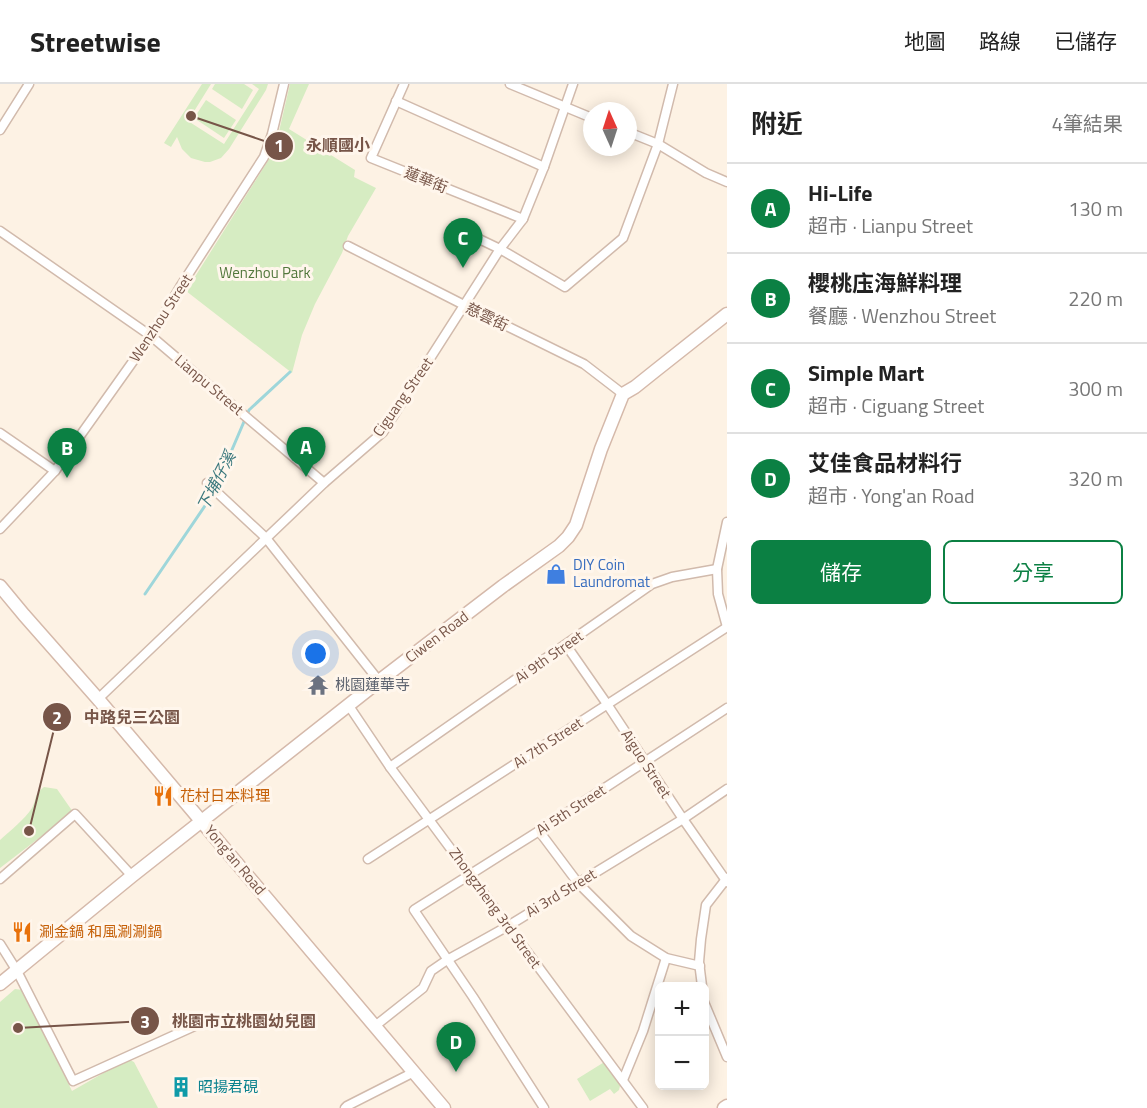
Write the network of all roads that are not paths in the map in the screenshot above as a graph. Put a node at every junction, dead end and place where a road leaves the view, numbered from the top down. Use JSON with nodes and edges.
{"nodes":[{"id":1,"x":29,"y":84,"type":"edge"},
{"id":2,"x":284,"y":84,"type":"edge"},
{"id":3,"x":404,"y":84,"type":"edge"},
{"id":4,"x":510,"y":84,"type":"edge"},
{"id":5,"x":573,"y":84,"type":"edge"},
{"id":6,"x":673,"y":84,"type":"edge"},
{"id":7,"x":396,"y":101,"type":"junction"},
{"id":8,"x":566,"y":107,"type":"junction"},
{"id":9,"x":583,"y":114,"type":"edge"},
{"id":10,"x":0,"y":130,"type":"edge"},
{"id":11,"x":637,"y":136,"type":"edge"},
{"id":12,"x":658,"y":144,"type":"junction"},
{"id":13,"x":544,"y":167,"type":"junction"},
{"id":14,"x":727,"y":182,"type":"edge"},
{"id":15,"x":523,"y":219,"type":"junction"},
{"id":16,"x":456,"y":228,"type":"dead end"},
{"id":17,"x":0,"y":231,"type":"edge"},
{"id":18,"x":348,"y":246,"type":"dead end"},
{"id":19,"x":500,"y":249,"type":"junction"},
{"id":20,"x":464,"y":305,"type":"junction"},
{"id":21,"x":727,"y":314,"type":"edge"},
{"id":22,"x":151,"y":336,"type":"junction"},
{"id":23,"x":622,"y":394,"type":"junction"},
{"id":24,"x":0,"y":433,"type":"edge"},
{"id":25,"x":55,"y":471,"type":"junction"},
{"id":26,"x":324,"y":483,"type":"junction"},
{"id":27,"x":212,"y":488,"type":"dead end"},
{"id":28,"x":727,"y":522,"type":"edge"},
{"id":29,"x":0,"y":529,"type":"edge"},
{"id":30,"x":266,"y":538,"type":"junction"},
{"id":31,"x":717,"y":569,"type":"junction"},
{"id":32,"x":0,"y":586,"type":"edge"},
{"id":33,"x":727,"y":627,"type":"edge"},
{"id":34,"x":566,"y":645,"type":"junction"},
{"id":35,"x":379,"y":681,"type":"junction"},
{"id":36,"x":98,"y":699,"type":"junction"},
{"id":37,"x":607,"y":704,"type":"junction"},
{"id":38,"x":349,"y":706,"type":"junction"},
{"id":39,"x":727,"y":708,"type":"edge"},
{"id":40,"x":644,"y":762,"type":"junction"},
{"id":41,"x":390,"y":766,"type":"junction"},
{"id":42,"x":727,"y":789,"type":"edge"},
{"id":43,"x":430,"y":819,"type":"junction"},
{"id":44,"x":683,"y":819,"type":"junction"},
{"id":45,"x":202,"y":821,"type":"junction"},
{"id":46,"x":539,"y":831,"type":"junction"},
{"id":47,"x":368,"y":859,"type":"dead end"},
{"id":48,"x":470,"y":875,"type":"junction"},
{"id":49,"x":132,"y":876,"type":"junction"},
{"id":50,"x":0,"y":879,"type":"edge"},
{"id":51,"x":726,"y":880,"type":"edge"},
{"id":52,"x":578,"y":883,"type":"junction"},
{"id":53,"x":508,"y":926,"type":"junction"},
{"id":54,"x":0,"y":944,"type":"edge"},
{"id":55,"x":666,"y":958,"type":"junction"},
{"id":56,"x":447,"y":960,"type":"junction"},
{"id":57,"x":700,"y":966,"type":"junction"},
{"id":58,"x":17,"y":971,"type":"junction"},
{"id":59,"x":702,"y":982,"type":"edge"},
{"id":60,"x":0,"y":984,"type":"edge"},
{"id":61,"x":709,"y":1012,"type":"edge"},
{"id":62,"x":199,"y":1024,"type":"dead end"},
{"id":63,"x":375,"y":1026,"type":"junction"},
{"id":64,"x":727,"y":1057,"type":"edge"},
{"id":65,"x":414,"y":1072,"type":"junction"},
{"id":66,"x":623,"y":1080,"type":"junction"},
{"id":67,"x":345,"y":1108,"type":"edge"},
{"id":68,"x":444,"y":1108,"type":"edge"},
{"id":69,"x":544,"y":1108,"type":"edge"},
{"id":70,"x":644,"y":1108,"type":"edge"}],
"edges":[{"from":1,"to":10,"type":"street"},
{"from":2,"to":22,"type":"street","name":"Wenzhou Street"},
{"from":3,"to":7,"type":"street","name":"蓮華街"},
{"from":4,"to":8,"type":"street"},
{"from":5,"to":8,"type":"street","name":"Ciguang Street"},
{"from":6,"to":12,"type":"street"},
{"from":7,"to":13,"type":"street"},
{"from":7,"to":15,"type":"street","name":"蓮華街"},
{"from":8,"to":9,"type":"street"},
{"from":8,"to":13,"type":"street","name":"Ciguang Street"},
{"from":11,"to":12,"type":"street"},
{"from":12,"to":14,"type":"street"},
{"from":12,"to":19,"type":"street"},
{"from":13,"to":15,"type":"street","name":"Ciguang Street"},
{"from":15,"to":19,"type":"street","name":"Ciguang Street"},
{"from":16,"to":19,"type":"street"},
{"from":17,"to":22,"type":"street","name":"Lianpu Street"},
{"from":18,"to":20,"type":"street","name":"慈雲街"},
{"from":19,"to":20,"type":"street","name":"Ciguang Street"},
{"from":20,"to":23,"type":"street","name":"慈雲街"},
{"from":20,"to":26,"type":"street","name":"Ciguang Street"},
{"from":21,"to":23,"type":"street"},
{"from":22,"to":25,"type":"street","name":"Wenzhou Street"},
{"from":22,"to":26,"type":"street","name":"Lianpu Street"},
{"from":23,"to":35,"type":"street","name":"Ciwen Road"},
{"from":24,"to":25,"type":"street"},
{"from":25,"to":29,"type":"street","name":"Wenzhou Street"},
{"from":26,"to":30,"type":"street","name":"Ciguang Street"},
{"from":27,"to":30,"type":"street"},
{"from":28,"to":31,"type":"street"},
{"from":30,"to":35,"type":"street"},
{"from":30,"to":36,"type":"street","name":"Ciguang Street"},
{"from":31,"to":33,"type":"street"},
{"from":31,"to":34,"type":"street","name":"Ai 9th Street"},
{"from":32,"to":36,"type":"street","name":"Yong'an Road"},
{"from":33,"to":37,"type":"street","name":"Ai 7th Street"},
{"from":34,"to":37,"type":"street","name":"Aiguo Street"},
{"from":34,"to":41,"type":"street","name":"Ai 9th Street"},
{"from":35,"to":38,"type":"street","name":"Ciwen Road"},
{"from":36,"to":45,"type":"street","name":"Yong'an Road"},
{"from":37,"to":40,"type":"street","name":"Aiguo Street"},
{"from":37,"to":43,"type":"street","name":"Ai 7th Street"},
{"from":38,"to":41,"type":"street","name":"Zhongzheng 3rd Street"},
{"from":38,"to":45,"type":"street","name":"Ciwen Road"},
{"from":39,"to":40,"type":"street","name":"Ai 5th Street"},
{"from":40,"to":44,"type":"street","name":"Aiguo Street"},
{"from":40,"to":46,"type":"street","name":"Ai 5th Street"},
{"from":41,"to":43,"type":"street","name":"Zhongzheng 3rd Street"},
{"from":42,"to":44,"type":"street","name":"Ai 3rd Street"},
{"from":43,"to":47,"type":"street","name":"Ai 7th Street"},
{"from":43,"to":48,"type":"street","name":"Zhongzheng 3rd Street"},
{"from":44,"to":51,"type":"street","name":"Aiguo Street"},
{"from":44,"to":52,"type":"street","name":"Ai 3rd Street"},
{"from":45,"to":49,"type":"street","name":"Ciwen Road"},
{"from":45,"to":63,"type":"street","name":"Yong'an Road"},
{"from":46,"to":48,"type":"street","name":"Ai 5th Street"},
{"from":46,"to":52,"type":"street"},
{"from":48,"to":53,"type":"street","name":"Zhongzheng 3rd Street"},
{"from":48,"to":56,"type":"street","name":"Ai 5th Street"},
{"from":49,"to":50,"type":"street"},
{"from":49,"to":58,"type":"street","name":"Ciwen Road"},
{"from":51,"to":57,"type":"street"},
{"from":52,"to":53,"type":"street","name":"Ai 3rd Street"},
{"from":52,"to":55,"type":"street"},
{"from":53,"to":56,"type":"street","name":"Ai 3rd Street"},
{"from":53,"to":66,"type":"street","name":"Zhongzheng 3rd Street"},
{"from":54,"to":58,"type":"street"},
{"from":55,"to":57,"type":"street"},
{"from":55,"to":66,"type":"street"},
{"from":56,"to":63,"type":"street","name":"Ai 3rd Street"},
{"from":56,"to":69,"type":"street"},
{"from":57,"to":59,"type":"street"},
{"from":58,"to":60,"type":"street","name":"Ciwen Road"},
{"from":58,"to":62,"type":"street"},
{"from":61,"to":64,"type":"street"},
{"from":63,"to":65,"type":"street","name":"Yong'an Road"},
{"from":65,"to":67,"type":"street"},
{"from":65,"to":68,"type":"street","name":"Yong'an Road"},
{"from":66,"to":70,"type":"street","name":"Zhongzheng 3rd Street"}]}
